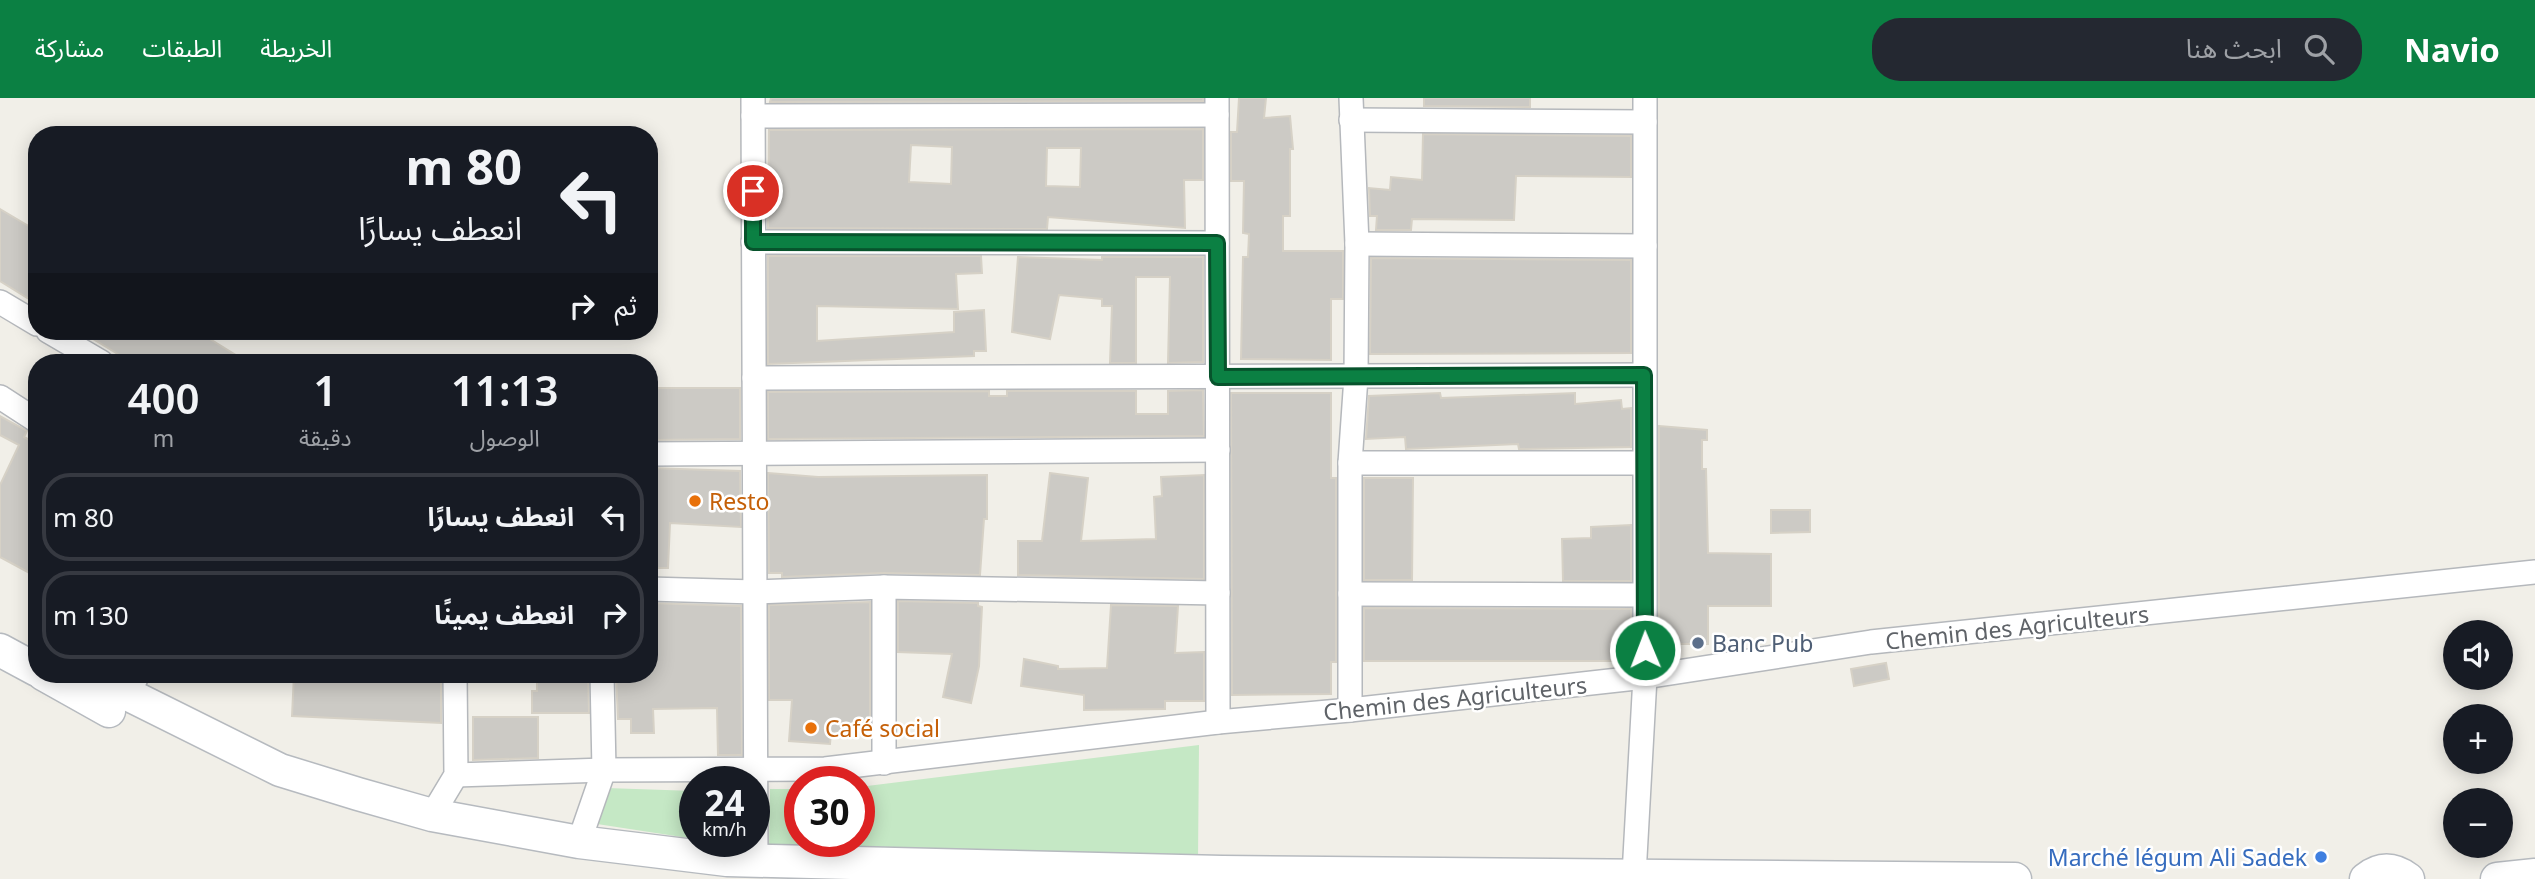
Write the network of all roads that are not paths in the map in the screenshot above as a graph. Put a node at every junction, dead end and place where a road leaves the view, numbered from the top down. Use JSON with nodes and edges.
{"nodes":[{"id":1,"x":1645,"y":98,"type":"edge"},
{"id":2,"x":1217,"y":106,"type":"edge"},
{"id":3,"x":753,"y":107,"type":"edge"},
{"id":4,"x":1351,"y":109,"type":"edge"},
{"id":5,"x":1645,"y":121,"type":"junction"},
{"id":6,"x":753,"y":242,"type":"junction"},
{"id":7,"x":1217,"y":243,"type":"junction"},
{"id":8,"x":1357,"y":244,"type":"junction"},
{"id":9,"x":1645,"y":246,"type":"junction"},
{"id":10,"x":0,"y":302,"type":"edge"},
{"id":11,"x":28,"y":319,"type":"edge"},
{"id":12,"x":63,"y":340,"type":"edge"},
{"id":13,"x":87,"y":354,"type":"edge"},
{"id":14,"x":1644,"y":375,"type":"junction"},
{"id":15,"x":1218,"y":377,"type":"junction"},
{"id":16,"x":1356,"y":377,"type":"junction"},
{"id":17,"x":754,"y":378,"type":"junction"},
{"id":18,"x":0,"y":397,"type":"edge"},
{"id":19,"x":28,"y":415,"type":"edge"},
{"id":20,"x":1218,"y":450,"type":"junction"},
{"id":21,"x":754,"y":453,"type":"junction"},
{"id":22,"x":658,"y":454,"type":"edge"},
{"id":23,"x":1350,"y":463,"type":"junction"},
{"id":24,"x":1644,"y":463,"type":"junction"},
{"id":25,"x":2535,"y":572,"type":"edge"},
{"id":26,"x":884,"y":587,"type":"junction"},
{"id":27,"x":658,"y":589,"type":"edge"},
{"id":28,"x":755,"y":592,"type":"junction"},
{"id":29,"x":1218,"y":593,"type":"junction"},
{"id":30,"x":1350,"y":594,"type":"junction"},
{"id":31,"x":1643,"y":595,"type":"junction"},
{"id":32,"x":0,"y":627,"type":"edge"},
{"id":33,"x":28,"y":642,"type":"edge"},
{"id":34,"x":0,"y":650,"type":"edge"},
{"id":35,"x":28,"y":665,"type":"edge"},
{"id":36,"x":1645,"y":677,"type":"junction"},
{"id":37,"x":59,"y":683,"type":"edge"},
{"id":38,"x":455,"y":683,"type":"edge"},
{"id":39,"x":602,"y":683,"type":"edge"},
{"id":40,"x":132,"y":685,"type":"edge"},
{"id":41,"x":1350,"y":710,"type":"junction"},
{"id":42,"x":1218,"y":722,"type":"junction"},
{"id":43,"x":884,"y":763,"type":"junction"},
{"id":44,"x":756,"y":766,"type":"edge"},
{"id":45,"x":770,"y":769,"type":"edge"},
{"id":46,"x":604,"y":770,"type":"junction"},
{"id":47,"x":679,"y":770,"type":"edge"},
{"id":48,"x":456,"y":775,"type":"junction"},
{"id":49,"x":432,"y":815,"type":"junction"},
{"id":50,"x":579,"y":842,"type":"junction"},
{"id":51,"x":688,"y":862,"type":"junction"},
{"id":52,"x":747,"y":869,"type":"edge"},
{"id":53,"x":1634,"y":875,"type":"junction"},
{"id":54,"x":2535,"y":875,"type":"edge"},
{"id":55,"x":2015,"y":879,"type":"edge"},
{"id":56,"x":2365,"y":879,"type":"edge"},
{"id":57,"x":2408,"y":879,"type":"edge"},
{"id":58,"x":2497,"y":879,"type":"edge"}],
"edges":[{"from":1,"to":5,"type":"street"},
{"from":2,"to":3,"type":"street"},
{"from":2,"to":7,"type":"street"},
{"from":3,"to":6,"type":"street"},
{"from":4,"to":5,"type":"street"},
{"from":4,"to":8,"type":"street"},
{"from":5,"to":9,"type":"street"},
{"from":6,"to":7,"type":"street"},
{"from":6,"to":17,"type":"street"},
{"from":7,"to":15,"type":"street"},
{"from":8,"to":9,"type":"street"},
{"from":8,"to":16,"type":"street"},
{"from":9,"to":14,"type":"street"},
{"from":10,"to":11,"type":"street"},
{"from":12,"to":13,"type":"street"},
{"from":14,"to":16,"type":"street"},
{"from":14,"to":24,"type":"street"},
{"from":15,"to":16,"type":"street"},
{"from":15,"to":17,"type":"street"},
{"from":15,"to":20,"type":"street"},
{"from":16,"to":23,"type":"street"},
{"from":17,"to":21,"type":"street"},
{"from":18,"to":19,"type":"street"},
{"from":20,"to":21,"type":"street"},
{"from":20,"to":29,"type":"street"},
{"from":21,"to":22,"type":"street"},
{"from":21,"to":28,"type":"street"},
{"from":23,"to":24,"type":"street"},
{"from":23,"to":30,"type":"street"},
{"from":24,"to":31,"type":"street"},
{"from":25,"to":36,"type":"street","name":"Chemin des Agriculteurs"},
{"from":26,"to":28,"type":"street"},
{"from":26,"to":29,"type":"street"},
{"from":26,"to":43,"type":"street"},
{"from":27,"to":28,"type":"street"},
{"from":28,"to":44,"type":"street"},
{"from":29,"to":42,"type":"street"},
{"from":30,"to":31,"type":"street"},
{"from":30,"to":41,"type":"street"},
{"from":31,"to":36,"type":"street"},
{"from":32,"to":33,"type":"main road"},
{"from":34,"to":35,"type":"main road"},
{"from":36,"to":41,"type":"street","name":"Chemin des Agriculteurs"},
{"from":36,"to":53,"type":"street"},
{"from":37,"to":51,"type":"main road"},
{"from":38,"to":48,"type":"street"},
{"from":39,"to":46,"type":"street"},
{"from":40,"to":49,"type":"main road"},
{"from":41,"to":42,"type":"street","name":"Chemin des Agriculteurs"},
{"from":42,"to":43,"type":"street","name":"Chemin des Agriculteurs"},
{"from":43,"to":45,"type":"street","name":"Chemin des Agriculteurs"},
{"from":46,"to":47,"type":"street","name":"Chemin des Agriculteurs"},
{"from":46,"to":48,"type":"street","name":"Chemin des Agriculteurs"},
{"from":46,"to":50,"type":"street"},
{"from":48,"to":49,"type":"street"},
{"from":49,"to":50,"type":"main road"},
{"from":50,"to":51,"type":"main road"},
{"from":51,"to":52,"type":"main road"},
{"from":52,"to":53,"type":"main road"},
{"from":53,"to":55,"type":"main road"},
{"from":54,"to":58,"type":"main road"},
{"from":56,"to":57,"type":"main road"}]}
